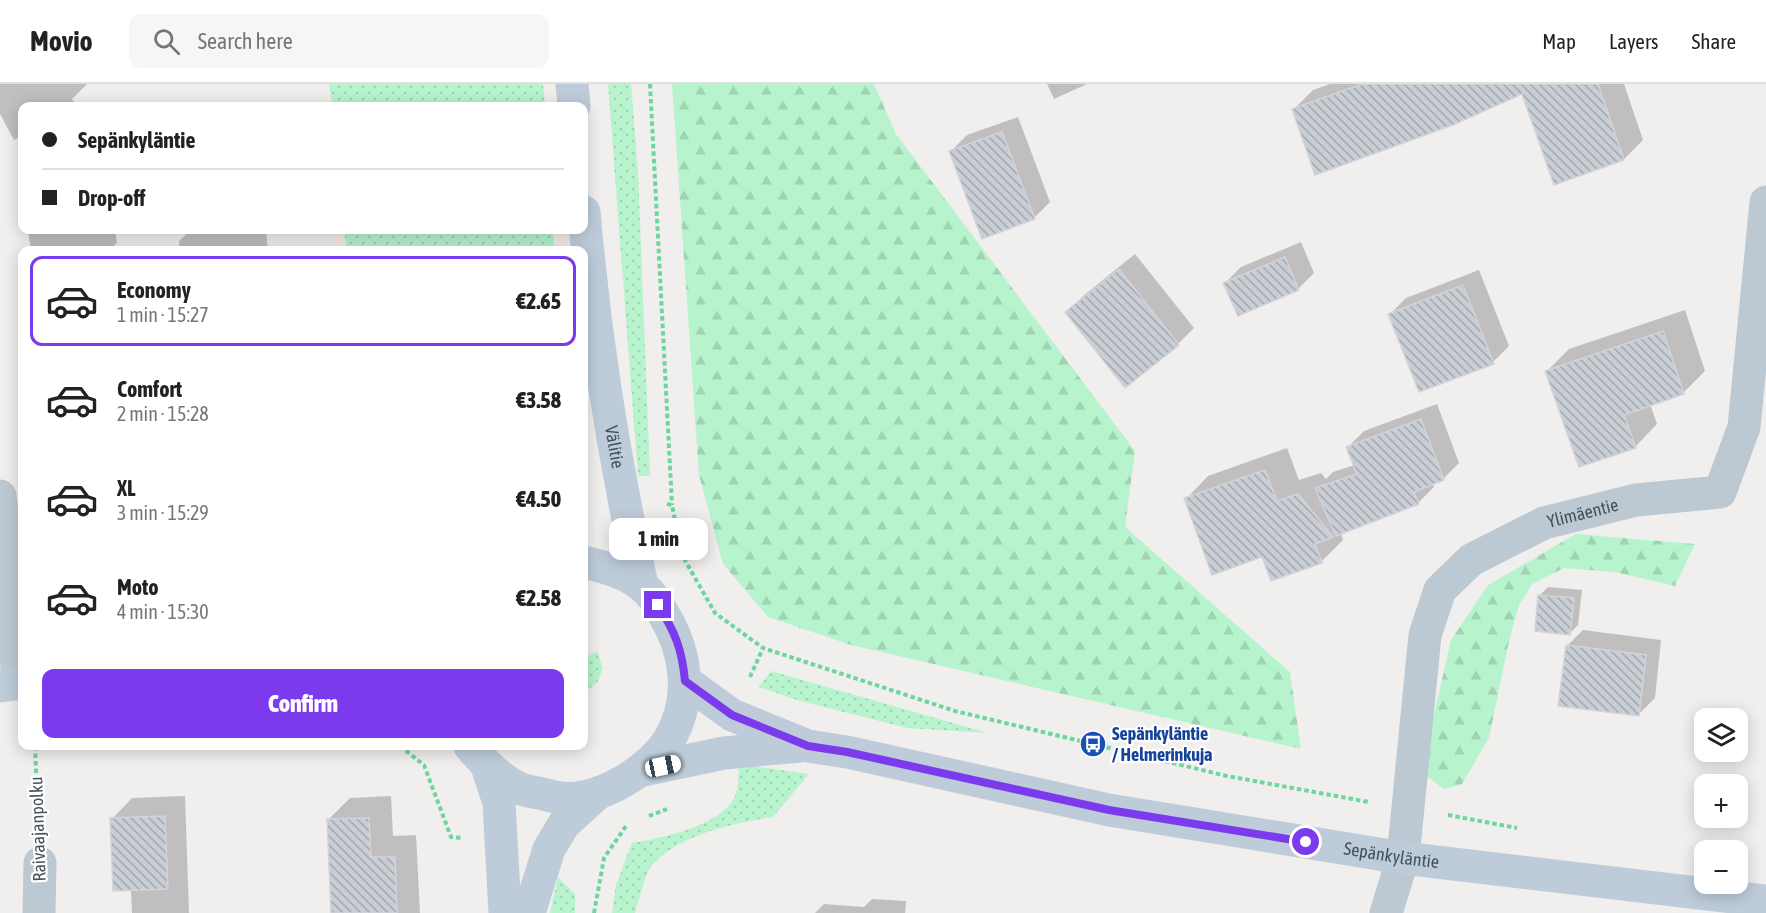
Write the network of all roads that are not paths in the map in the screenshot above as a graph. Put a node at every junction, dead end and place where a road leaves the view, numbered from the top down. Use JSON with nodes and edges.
{"nodes":[{"id":1,"x":572,"y":84,"type":"edge"},
{"id":2,"x":574,"y":102,"type":"edge"},
{"id":3,"x":1766,"y":202,"type":"edge"},
{"id":4,"x":588,"y":259,"type":"edge"},
{"id":5,"x":592,"y":306,"type":"junction"},
{"id":6,"x":588,"y":360,"type":"edge"},
{"id":7,"x":0,"y":496,"type":"edge"},
{"id":8,"x":588,"y":563,"type":"edge"},
{"id":9,"x":642,"y":585,"type":"junction"},
{"id":10,"x":685,"y":681,"type":"junction"},
{"id":11,"x":13,"y":684,"type":"edge"},
{"id":12,"x":808,"y":746,"type":"junction"},
{"id":13,"x":479,"y":757,"type":"edge"},
{"id":14,"x":643,"y":770,"type":"junction"},
{"id":15,"x":598,"y":794,"type":"junction"},
{"id":16,"x":1403,"y":858,"type":"junction"},
{"id":17,"x":40,"y":863,"type":"road end"},
{"id":18,"x":1766,"y":901,"type":"edge"},
{"id":19,"x":39,"y":913,"type":"edge"},
{"id":20,"x":505,"y":913,"type":"edge"},
{"id":21,"x":529,"y":913,"type":"edge"},
{"id":22,"x":1386,"y":913,"type":"edge"}],
"edges":[{"from":1,"to":2,"type":"main road"},
{"from":3,"to":16,"type":"street","name":"Ylimäentie"},
{"from":4,"to":5,"type":"main road","name":"Välitie"},
{"from":5,"to":6,"type":"main road","name":"Välitie"},
{"from":5,"to":9,"type":"main road","name":"Välitie"},
{"from":7,"to":11,"type":"street"},
{"from":8,"to":9,"type":"main road"},
{"from":9,"to":10,"type":"main road"},
{"from":10,"to":12,"type":"main road","name":"Sepänkyläntie"},
{"from":10,"to":14,"type":"main road"},
{"from":12,"to":14,"type":"main road","name":"Sepänkyläntie"},
{"from":12,"to":16,"type":"main road","name":"Sepänkyläntie"},
{"from":13,"to":15,"type":"main road"},
{"from":13,"to":20,"type":"main road"},
{"from":14,"to":15,"type":"main road"},
{"from":15,"to":21,"type":"main road"},
{"from":16,"to":18,"type":"main road","name":"Sepänkyläntie"},
{"from":16,"to":22,"type":"street","name":"Ylimäentie"},
{"from":17,"to":19,"type":"street","name":"Raivaajanpolku"}]}
